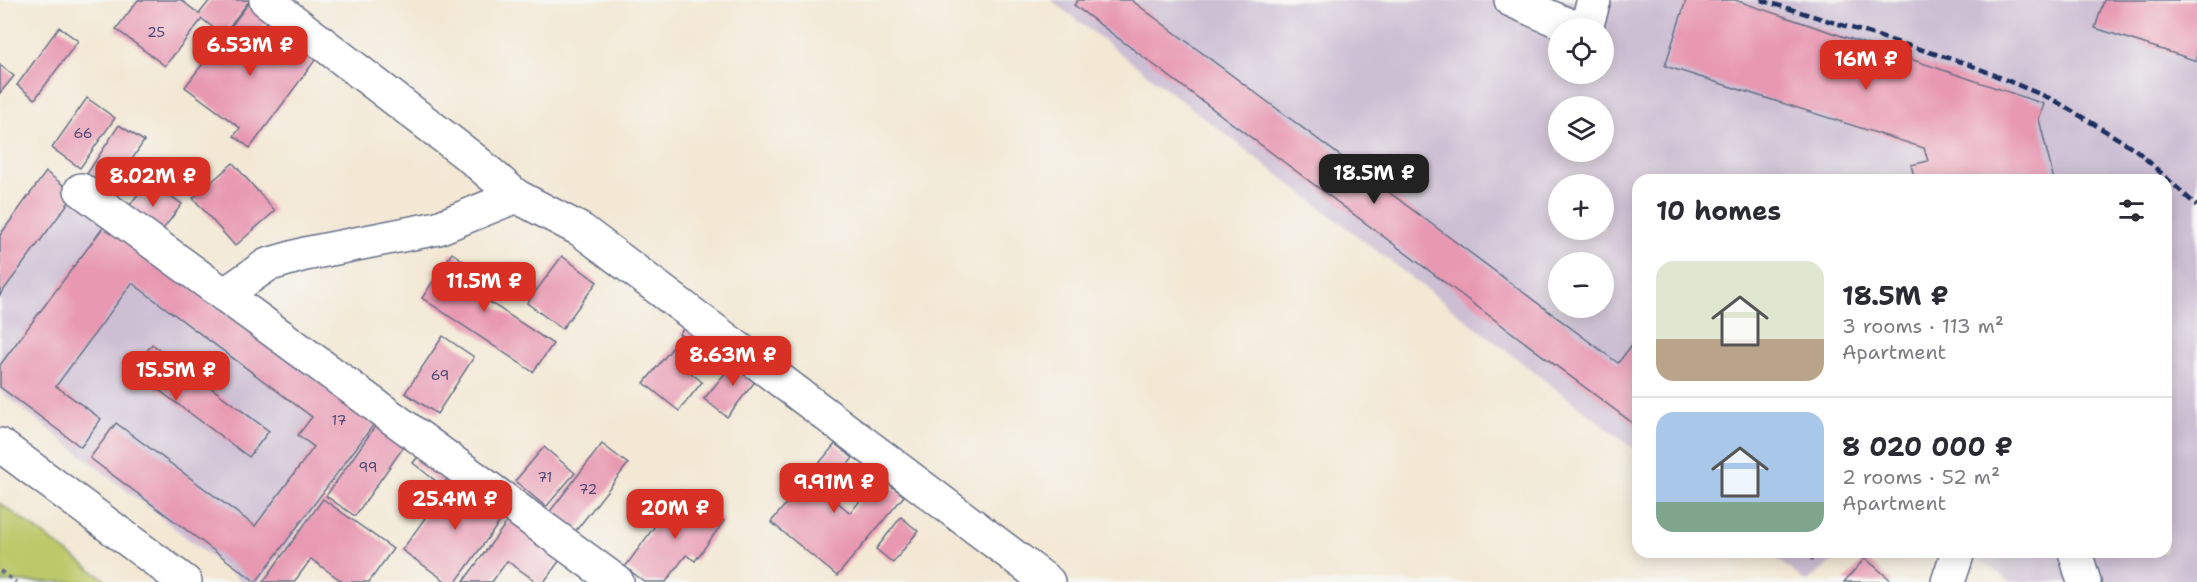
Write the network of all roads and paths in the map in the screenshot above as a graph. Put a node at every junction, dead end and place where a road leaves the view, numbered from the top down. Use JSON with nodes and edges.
{"nodes":[{"id":1,"x":266,"y":0,"type":"edge"},
{"id":2,"x":1511,"y":0,"type":"edge"},
{"id":3,"x":1594,"y":0,"type":"edge"},
{"id":4,"x":1552,"y":18,"type":"edge"},
{"id":5,"x":1589,"y":18,"type":"edge"},
{"id":6,"x":81,"y":190,"type":"dead end"},
{"id":7,"x":516,"y":196,"type":"junction"},
{"id":8,"x":224,"y":295,"type":"junction"},
{"id":9,"x":0,"y":445,"type":"edge"},
{"id":10,"x":1956,"y":558,"type":"edge"},
{"id":11,"x":2077,"y":558,"type":"edge"},
{"id":12,"x":0,"y":571,"type":"edge"},
{"id":13,"x":16,"y":582,"type":"edge"},
{"id":14,"x":185,"y":582,"type":"edge"},
{"id":15,"x":617,"y":582,"type":"edge"},
{"id":16,"x":1048,"y":582,"type":"edge"},
{"id":17,"x":1948,"y":582,"type":"edge"},
{"id":18,"x":2084,"y":582,"type":"edge"}],
"edges":[{"from":1,"to":7,"type":"street"},
{"from":2,"to":4,"type":"street"},
{"from":3,"to":5,"type":"street"},
{"from":6,"to":8,"type":"street"},
{"from":7,"to":8,"type":"street"},
{"from":7,"to":16,"type":"street"},
{"from":8,"to":15,"type":"street"},
{"from":9,"to":14,"type":"street"},
{"from":10,"to":17,"type":"street"},
{"from":11,"to":18,"type":"street"},
{"from":12,"to":13,"type":"path"}]}
